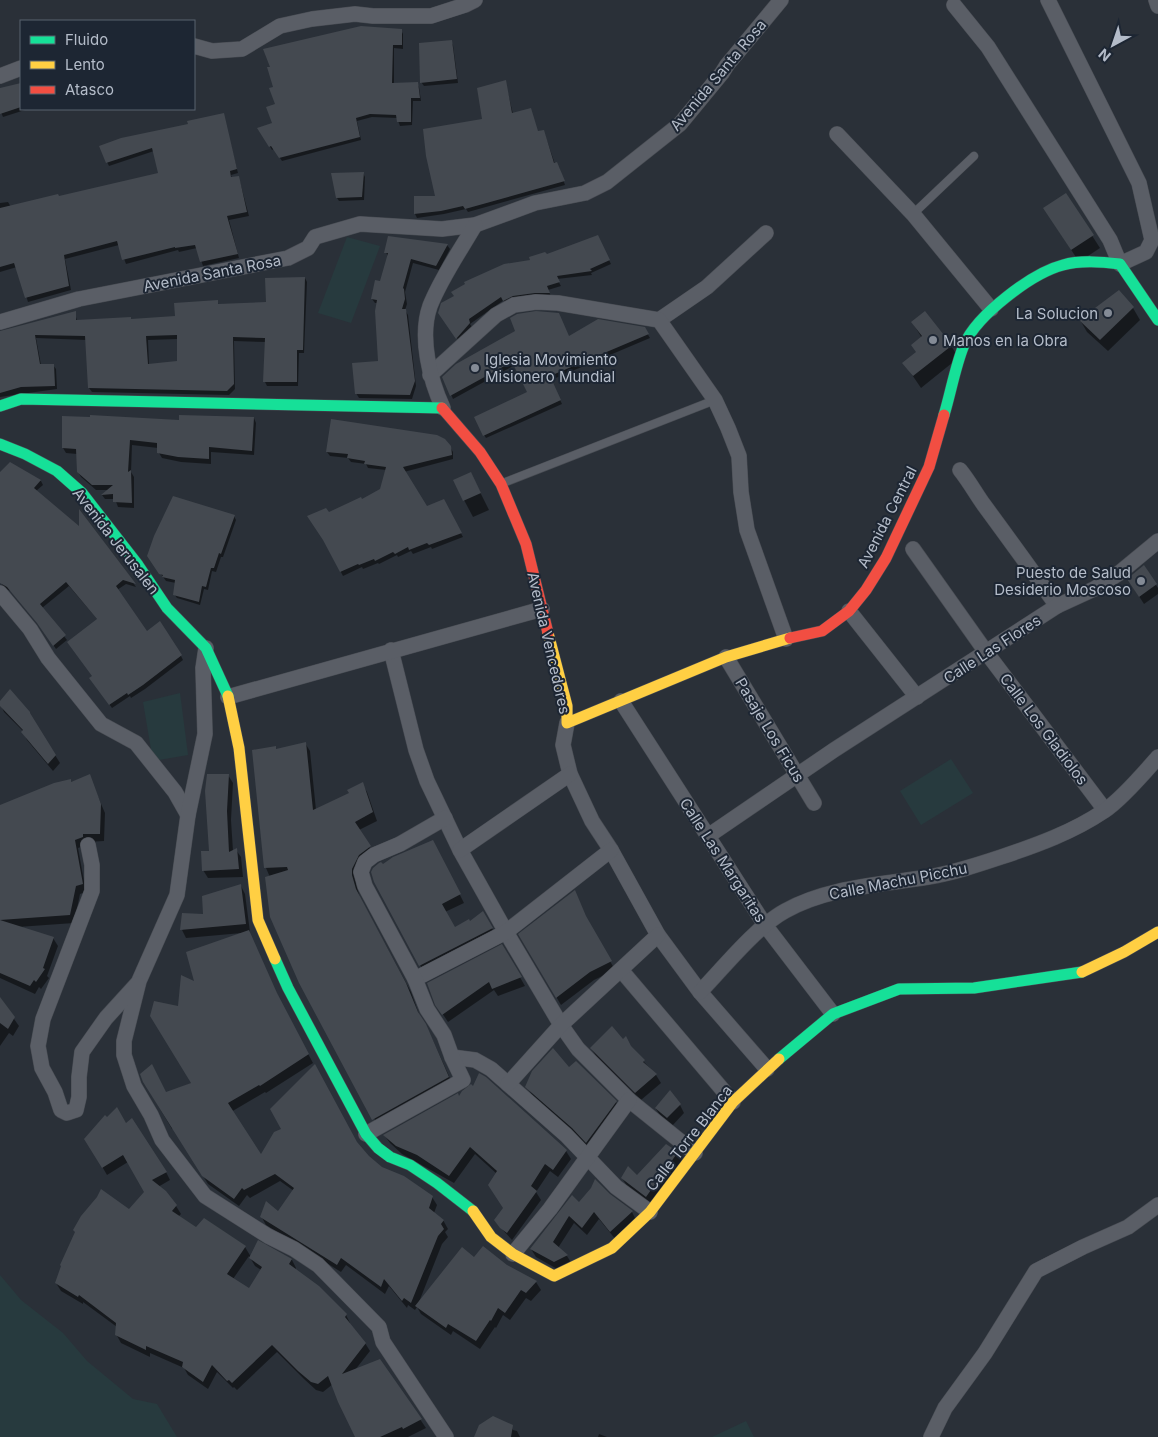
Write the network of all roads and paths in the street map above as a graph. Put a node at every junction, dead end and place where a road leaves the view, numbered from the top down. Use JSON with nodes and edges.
{"nodes":[{"id":1,"x":475,"y":0,"type":"edge"},
{"id":2,"x":781,"y":0,"type":"edge"},
{"id":3,"x":1048,"y":0,"type":"edge"},
{"id":4,"x":1156,"y":0,"type":"edge"},
{"id":5,"x":954,"y":5,"type":"dead end"},
{"id":6,"x":1158,"y":6,"type":"edge"},
{"id":7,"x":195,"y":46,"type":"edge"},
{"id":8,"x":20,"y":68,"type":"edge"},
{"id":9,"x":0,"y":76,"type":"edge"},
{"id":10,"x":837,"y":134,"type":"dead end"},
{"id":11,"x":974,"y":156,"type":"dead end"},
{"id":12,"x":913,"y":214,"type":"junction"},
{"id":13,"x":475,"y":225,"type":"junction"},
{"id":14,"x":766,"y":232,"type":"dead end"},
{"id":15,"x":1120,"y":264,"type":"junction"},
{"id":16,"x":991,"y":310,"type":"junction"},
{"id":17,"x":659,"y":320,"type":"junction"},
{"id":18,"x":1158,"y":320,"type":"edge"},
{"id":19,"x":0,"y":322,"type":"edge"},
{"id":20,"x":430,"y":376,"type":"junction"},
{"id":21,"x":715,"y":400,"type":"junction"},
{"id":22,"x":0,"y":406,"type":"edge"},
{"id":23,"x":443,"y":408,"type":"junction"},
{"id":24,"x":0,"y":444,"type":"edge"},
{"id":25,"x":960,"y":470,"type":"dead end"},
{"id":26,"x":502,"y":484,"type":"junction"},
{"id":27,"x":1158,"y":541,"type":"edge"},
{"id":28,"x":913,"y":550,"type":"dead end"},
{"id":29,"x":0,"y":593,"type":"edge"},
{"id":30,"x":1057,"y":606,"type":"junction"},
{"id":31,"x":542,"y":609,"type":"junction"},
{"id":32,"x":849,"y":611,"type":"junction"},
{"id":33,"x":786,"y":639,"type":"junction"},
{"id":34,"x":206,"y":648,"type":"junction"},
{"id":35,"x":391,"y":650,"type":"junction"},
{"id":36,"x":986,"y":652,"type":"junction"},
{"id":37,"x":726,"y":657,"type":"junction"},
{"id":38,"x":228,"y":697,"type":"junction"},
{"id":39,"x":917,"y":697,"type":"junction"},
{"id":40,"x":620,"y":701,"type":"junction"},
{"id":41,"x":567,"y":723,"type":"junction"},
{"id":42,"x":1158,"y":757,"type":"edge"},
{"id":43,"x":570,"y":774,"type":"junction"},
{"id":44,"x":797,"y":775,"type":"junction"},
{"id":45,"x":814,"y":803,"type":"dead end"},
{"id":46,"x":1105,"y":810,"type":"junction"},
{"id":47,"x":188,"y":815,"type":"junction"},
{"id":48,"x":445,"y":818,"type":"junction"},
{"id":49,"x":708,"y":836,"type":"junction"},
{"id":50,"x":88,"y":845,"type":"dead end"},
{"id":51,"x":460,"y":850,"type":"junction"},
{"id":52,"x":611,"y":850,"type":"junction"},
{"id":53,"x":764,"y":925,"type":"junction"},
{"id":54,"x":506,"y":932,"type":"junction"},
{"id":55,"x":1158,"y":932,"type":"edge"},
{"id":56,"x":658,"y":935,"type":"junction"},
{"id":57,"x":621,"y":970,"type":"junction"},
{"id":58,"x":415,"y":979,"type":"junction"},
{"id":59,"x":139,"y":980,"type":"junction"},
{"id":60,"x":700,"y":992,"type":"junction"},
{"id":61,"x":833,"y":1014,"type":"junction"},
{"id":62,"x":562,"y":1025,"type":"junction"},
{"id":63,"x":452,"y":1058,"type":"junction"},
{"id":64,"x":767,"y":1069,"type":"junction"},
{"id":65,"x":508,"y":1084,"type":"junction"},
{"id":66,"x":629,"y":1100,"type":"junction"},
{"id":67,"x":733,"y":1102,"type":"junction"},
{"id":68,"x":366,"y":1134,"type":"junction"},
{"id":69,"x":694,"y":1153,"type":"junction"},
{"id":70,"x":588,"y":1158,"type":"junction"},
{"id":71,"x":1158,"y":1205,"type":"edge"},
{"id":72,"x":650,"y":1212,"type":"junction"},
{"id":73,"x":513,"y":1254,"type":"junction"},
{"id":74,"x":554,"y":1276,"type":"joint"},
{"id":75,"x":444,"y":1434,"type":"edge"},
{"id":76,"x":931,"y":1437,"type":"edge"}],
"edges":[{"from":1,"to":7,"type":"street"},
{"from":2,"to":13,"type":"street","name":"Avenida Santa Rosa"},
{"from":3,"to":15,"type":"street"},
{"from":4,"to":6,"type":"street"},
{"from":5,"to":15,"type":"street"},
{"from":8,"to":9,"type":"street"},
{"from":10,"to":12,"type":"street"},
{"from":11,"to":12,"type":"lane"},
{"from":12,"to":16,"type":"street"},
{"from":13,"to":19,"type":"street","name":"Avenida Santa Rosa"},
{"from":13,"to":20,"type":"street","name":"Avenida Vencedores"},
{"from":14,"to":17,"type":"street"},
{"from":15,"to":16,"type":"street","name":"Avenida Central"},
{"from":15,"to":18,"type":"street"},
{"from":16,"to":32,"type":"street","name":"Avenida Central"},
{"from":17,"to":20,"type":"street"},
{"from":17,"to":21,"type":"street"},
{"from":20,"to":23,"type":"street","name":"Avenida Vencedores"},
{"from":21,"to":26,"type":"lane"},
{"from":21,"to":33,"type":"street"},
{"from":22,"to":23,"type":"street"},
{"from":23,"to":26,"type":"street","name":"Avenida Vencedores"},
{"from":24,"to":34,"type":"street","name":"Avenida Jerusalen"},
{"from":25,"to":30,"type":"street"},
{"from":26,"to":31,"type":"street","name":"Avenida Vencedores"},
{"from":27,"to":30,"type":"street","name":"Calle Las Flores"},
{"from":28,"to":36,"type":"street","name":"Calle Los Gladiolos"},
{"from":29,"to":47,"type":"street"},
{"from":30,"to":36,"type":"street","name":"Calle Las Flores"},
{"from":31,"to":35,"type":"street"},
{"from":31,"to":41,"type":"street","name":"Avenida Vencedores"},
{"from":32,"to":33,"type":"street","name":"Avenida Central"},
{"from":32,"to":39,"type":"street"},
{"from":33,"to":37,"type":"street","name":"Avenida Central"},
{"from":34,"to":38,"type":"street","name":"Avenida Jerusalen"},
{"from":34,"to":47,"type":"street"},
{"from":35,"to":38,"type":"street"},
{"from":35,"to":48,"type":"street"},
{"from":36,"to":39,"type":"street","name":"Calle Las Flores"},
{"from":36,"to":46,"type":"street","name":"Calle Los Gladiolos"},
{"from":37,"to":40,"type":"street","name":"Avenida Central"},
{"from":37,"to":44,"type":"street","name":"Pasaje Los Ficus"},
{"from":38,"to":68,"type":"street","name":"Avenida Jerusalen"},
{"from":39,"to":44,"type":"street","name":"Calle Las Flores"},
{"from":40,"to":41,"type":"street","name":"Avenida Central"},
{"from":40,"to":49,"type":"street","name":"Calle Las Margaritas"},
{"from":41,"to":43,"type":"street","name":"Avenida Vencedores"},
{"from":42,"to":46,"type":"street","name":"Calle Machu Picchu"},
{"from":43,"to":51,"type":"street"},
{"from":43,"to":52,"type":"street","name":"Avenida Vencedores"},
{"from":44,"to":45,"type":"street","name":"Pasaje Los Ficus"},
{"from":44,"to":49,"type":"street"},
{"from":46,"to":53,"type":"street","name":"Calle Machu Picchu"},
{"from":47,"to":59,"type":"street"},
{"from":48,"to":51,"type":"street"},
{"from":48,"to":58,"type":"street"},
{"from":49,"to":53,"type":"street","name":"Calle Las Margaritas"},
{"from":50,"to":59,"type":"street"},
{"from":51,"to":54,"type":"street"},
{"from":52,"to":54,"type":"street"},
{"from":52,"to":56,"type":"street","name":"Avenida Vencedores"},
{"from":53,"to":60,"type":"street","name":"Calle Machu Picchu"},
{"from":53,"to":61,"type":"street","name":"Calle Las Margaritas"},
{"from":54,"to":58,"type":"street"},
{"from":54,"to":62,"type":"street"},
{"from":55,"to":61,"type":"street","name":"Calle Torre Blanca"},
{"from":56,"to":57,"type":"street"},
{"from":56,"to":60,"type":"street","name":"Avenida Vencedores"},
{"from":57,"to":62,"type":"street"},
{"from":57,"to":67,"type":"street"},
{"from":58,"to":63,"type":"street"},
{"from":59,"to":75,"type":"street"},
{"from":60,"to":64,"type":"street","name":"Avenida Vencedores"},
{"from":61,"to":64,"type":"street","name":"Calle Torre Blanca"},
{"from":62,"to":65,"type":"street"},
{"from":62,"to":66,"type":"street"},
{"from":63,"to":65,"type":"street"},
{"from":63,"to":68,"type":"street"},
{"from":64,"to":67,"type":"street","name":"Calle Torre Blanca"},
{"from":65,"to":70,"type":"street"},
{"from":66,"to":69,"type":"street"},
{"from":66,"to":70,"type":"street"},
{"from":67,"to":69,"type":"street","name":"Calle Torre Blanca"},
{"from":68,"to":73,"type":"street","name":"Avenida Jerusalen"},
{"from":69,"to":72,"type":"street","name":"Calle Torre Blanca"},
{"from":70,"to":72,"type":"street"},
{"from":70,"to":73,"type":"street"},
{"from":71,"to":76,"type":"street"},
{"from":72,"to":74,"type":"street","name":"Calle Torre Blanca"},
{"from":73,"to":74,"type":"street","name":"Avenida Jerusalen"}]}
